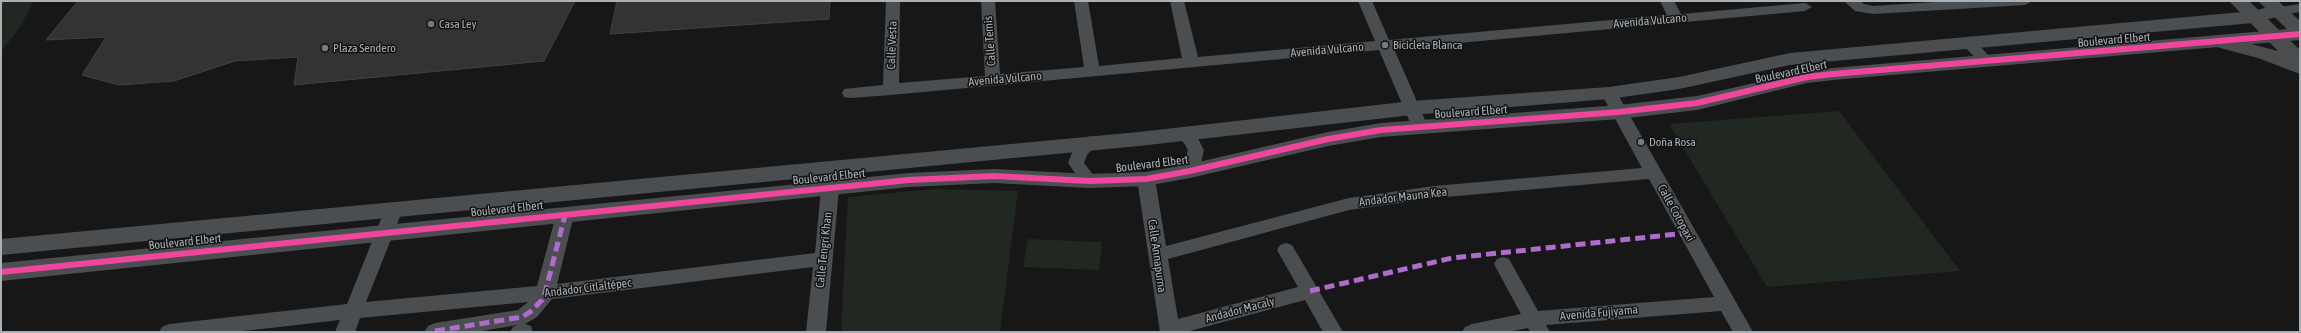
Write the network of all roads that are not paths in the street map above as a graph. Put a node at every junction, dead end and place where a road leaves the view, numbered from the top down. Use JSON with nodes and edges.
{"nodes":[{"id":1,"x":893,"y":1,"type":"edge"},
{"id":2,"x":988,"y":1,"type":"edge"},
{"id":3,"x":1081,"y":1,"type":"edge"},
{"id":4,"x":1177,"y":1,"type":"edge"},
{"id":5,"x":1366,"y":1,"type":"edge"},
{"id":6,"x":1667,"y":1,"type":"edge"},
{"id":7,"x":1851,"y":1,"type":"edge"},
{"id":8,"x":2025,"y":1,"type":"edge"},
{"id":9,"x":2238,"y":1,"type":"edge"},
{"id":10,"x":1760,"y":6,"type":"edge"},
{"id":11,"x":2272,"y":6,"type":"edge"},
{"id":12,"x":1805,"y":7,"type":"dead end"},
{"id":13,"x":2300,"y":8,"type":"edge"},
{"id":14,"x":2254,"y":17,"type":"junction"},
{"id":15,"x":1676,"y":19,"type":"junction"},
{"id":16,"x":2300,"y":32,"type":"edge"},
{"id":17,"x":2274,"y":36,"type":"junction"},
{"id":18,"x":2216,"y":41,"type":"junction"},
{"id":19,"x":1969,"y":43,"type":"junction"},
{"id":20,"x":1385,"y":45,"type":"junction"},
{"id":21,"x":2300,"y":61,"type":"edge"},
{"id":22,"x":1191,"y":62,"type":"junction"},
{"id":23,"x":1987,"y":62,"type":"junction"},
{"id":24,"x":2300,"y":68,"type":"edge"},
{"id":25,"x":1092,"y":71,"type":"junction"},
{"id":26,"x":993,"y":80,"type":"junction"},
{"id":27,"x":891,"y":90,"type":"junction"},
{"id":28,"x":850,"y":93,"type":"dead end"},
{"id":29,"x":1609,"y":93,"type":"junction"},
{"id":30,"x":1620,"y":112,"type":"junction"},
{"id":31,"x":1416,"y":117,"type":"junction"},
{"id":32,"x":1182,"y":134,"type":"junction"},
{"id":33,"x":1091,"y":142,"type":"junction"},
{"id":34,"x":832,"y":167,"type":"junction"},
{"id":35,"x":1190,"y":172,"type":"junction"},
{"id":36,"x":1654,"y":173,"type":"junction"},
{"id":37,"x":1146,"y":179,"type":"junction"},
{"id":38,"x":1089,"y":180,"type":"junction"},
{"id":39,"x":831,"y":188,"type":"junction"},
{"id":40,"x":394,"y":209,"type":"junction"},
{"id":41,"x":565,"y":215,"type":"junction"},
{"id":42,"x":384,"y":233,"type":"junction"},
{"id":43,"x":1,"y":247,"type":"edge"},
{"id":44,"x":1286,"y":250,"type":"dead end"},
{"id":45,"x":1157,"y":255,"type":"junction"},
{"id":46,"x":822,"y":259,"type":"junction"},
{"id":47,"x":1503,"y":264,"type":"dead end"},
{"id":48,"x":1,"y":272,"type":"edge"},
{"id":49,"x":1310,"y":290,"type":"junction"},
{"id":50,"x":545,"y":293,"type":"junction"},
{"id":51,"x":1727,"y":303,"type":"junction"},
{"id":52,"x":353,"y":311,"type":"junction"},
{"id":53,"x":1536,"y":325,"type":"edge"},
{"id":54,"x":1170,"y":330,"type":"edge"},
{"id":55,"x":435,"y":331,"type":"dead end"},
{"id":56,"x":173,"y":332,"type":"edge"},
{"id":57,"x":345,"y":332,"type":"edge"},
{"id":58,"x":816,"y":332,"type":"edge"},
{"id":59,"x":1333,"y":332,"type":"edge"},
{"id":60,"x":1472,"y":332,"type":"edge"},
{"id":61,"x":1743,"y":332,"type":"edge"}],
"edges":[{"from":1,"to":27,"type":"street","name":"Calle Vesta"},
{"from":2,"to":26,"type":"street","name":"Calle Temis"},
{"from":3,"to":25,"type":"street"},
{"from":4,"to":22,"type":"street"},
{"from":5,"to":20,"type":"street"},
{"from":6,"to":15,"type":"street"},
{"from":7,"to":8,"type":"street"},
{"from":9,"to":14,"type":"main road"},
{"from":10,"to":12,"type":"street","name":"Avenida Vulcano"},
{"from":10,"to":15,"type":"street","name":"Avenida Vulcano"},
{"from":11,"to":13,"type":"street"},
{"from":11,"to":14,"type":"street","name":"Boulevard Elbert"},
{"from":11,"to":16,"type":"main road"},
{"from":14,"to":17,"type":"main road"},
{"from":14,"to":19,"type":"street","name":"Boulevard Elbert"},
{"from":15,"to":20,"type":"street","name":"Avenida Vulcano"},
{"from":16,"to":17,"type":"street","name":"Boulevard Elbert"},
{"from":17,"to":18,"type":"street","name":"Boulevard Elbert"},
{"from":17,"to":21,"type":"main road"},
{"from":18,"to":23,"type":"street","name":"Boulevard Elbert"},
{"from":18,"to":24,"type":"main road"},
{"from":19,"to":23,"type":"street"},
{"from":19,"to":29,"type":"street","name":"Boulevard Elbert"},
{"from":20,"to":22,"type":"street","name":"Avenida Vulcano"},
{"from":20,"to":31,"type":"street"},
{"from":22,"to":25,"type":"street","name":"Avenida Vulcano"},
{"from":23,"to":30,"type":"street","name":"Boulevard Elbert"},
{"from":25,"to":26,"type":"street","name":"Avenida Vulcano"},
{"from":26,"to":27,"type":"street","name":"Avenida Vulcano"},
{"from":27,"to":28,"type":"street","name":"Avenida Vulcano"},
{"from":29,"to":30,"type":"street","name":"Calle Cotopaxi"},
{"from":29,"to":31,"type":"street","name":"Boulevard Elbert"},
{"from":30,"to":31,"type":"street","name":"Boulevard Elbert"},
{"from":30,"to":36,"type":"street","name":"Calle Cotopaxi"},
{"from":31,"to":32,"type":"street","name":"Boulevard Elbert"},
{"from":31,"to":35,"type":"street","name":"Boulevard Elbert"},
{"from":32,"to":33,"type":"street","name":"Boulevard Elbert"},
{"from":32,"to":35,"type":"street"},
{"from":33,"to":34,"type":"street","name":"Boulevard Elbert"},
{"from":33,"to":38,"type":"street"},
{"from":34,"to":39,"type":"street","name":"Calle Tengri Khan"},
{"from":34,"to":40,"type":"street","name":"Boulevard Elbert"},
{"from":35,"to":37,"type":"street","name":"Boulevard Elbert"},
{"from":36,"to":45,"type":"street","name":"Andador Mauna Kea"},
{"from":36,"to":51,"type":"street","name":"Calle Cotopaxi"},
{"from":37,"to":38,"type":"street","name":"Boulevard Elbert"},
{"from":37,"to":45,"type":"street","name":"Calle Annapurna"},
{"from":38,"to":39,"type":"street","name":"Boulevard Elbert"},
{"from":39,"to":41,"type":"street","name":"Boulevard Elbert"},
{"from":39,"to":46,"type":"street","name":"Calle Tengri Khan"},
{"from":40,"to":42,"type":"street"},
{"from":40,"to":43,"type":"street","name":"Boulevard Elbert"},
{"from":41,"to":42,"type":"street","name":"Boulevard Elbert"},
{"from":41,"to":50,"type":"street"},
{"from":42,"to":48,"type":"street","name":"Boulevard Elbert"},
{"from":42,"to":52,"type":"street"},
{"from":44,"to":49,"type":"street"},
{"from":45,"to":54,"type":"street","name":"Calle Annapurna"},
{"from":46,"to":50,"type":"street","name":"Andador Citlaltépec"},
{"from":46,"to":58,"type":"street","name":"Calle Tengri Khan"},
{"from":47,"to":53,"type":"street"},
{"from":49,"to":54,"type":"street","name":"Andador Macaly"},
{"from":49,"to":59,"type":"street"},
{"from":50,"to":52,"type":"street","name":"Andador Citlaltépec"},
{"from":50,"to":55,"type":"street"},
{"from":51,"to":53,"type":"street","name":"Avenida Fujiyama"},
{"from":51,"to":61,"type":"street","name":"Calle Cotopaxi"},
{"from":52,"to":56,"type":"street","name":"Andador Citlaltépec"},
{"from":52,"to":57,"type":"street"},
{"from":53,"to":60,"type":"street","name":"Avenida Fujiyama"}]}
